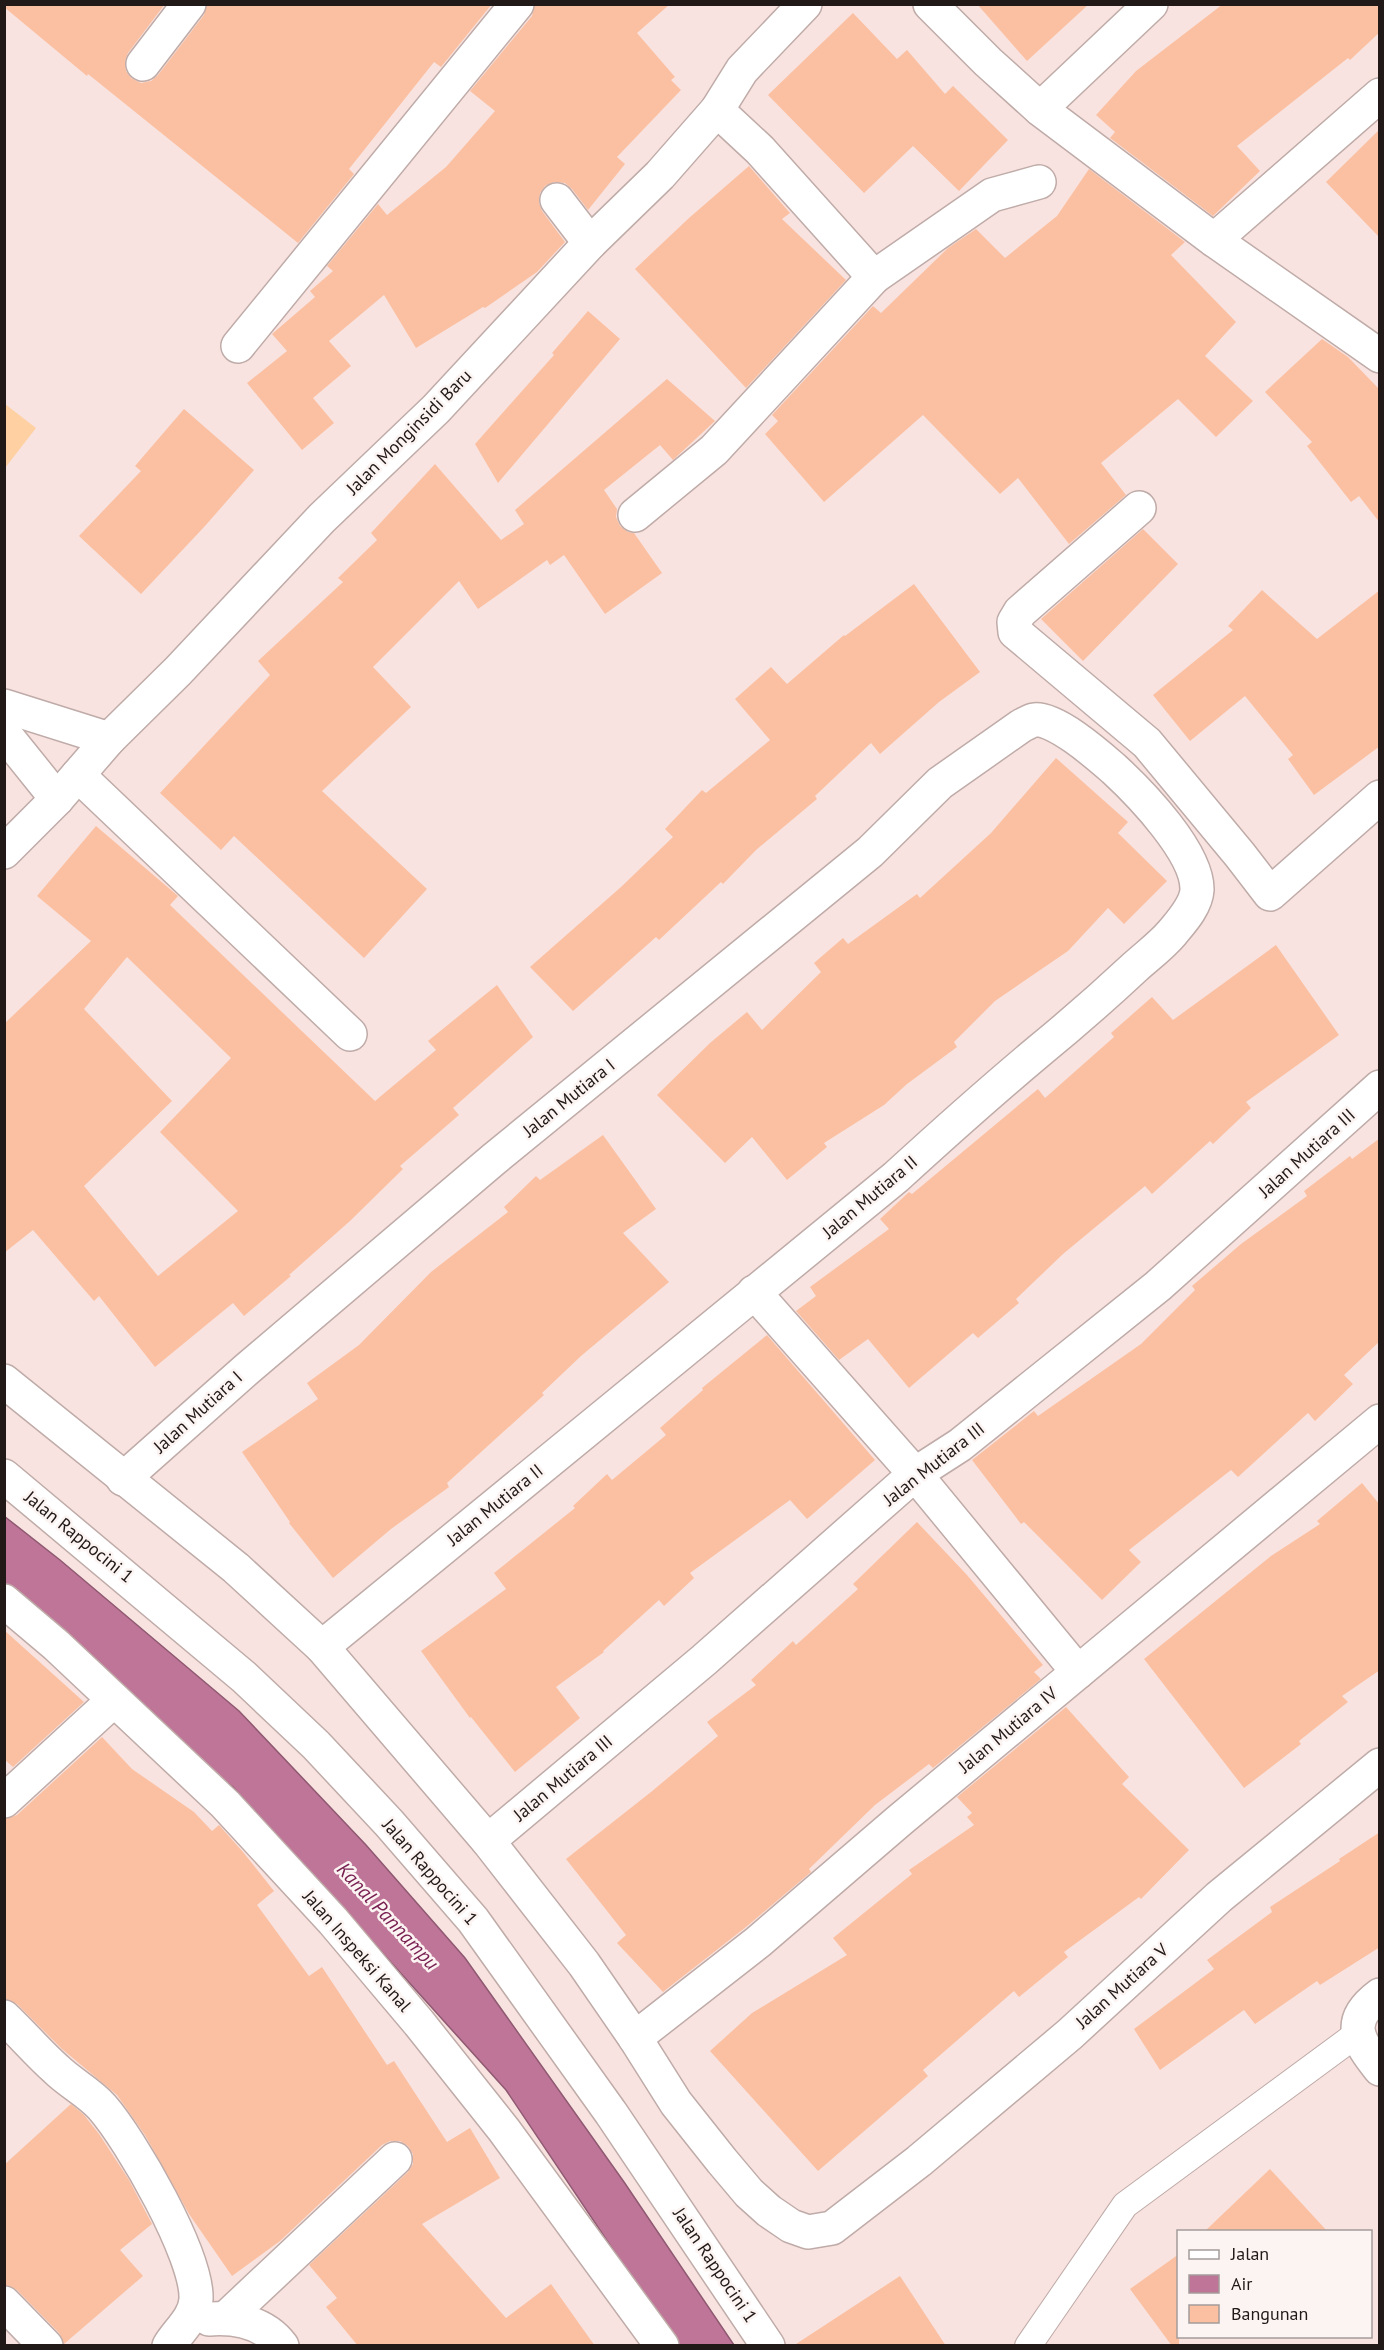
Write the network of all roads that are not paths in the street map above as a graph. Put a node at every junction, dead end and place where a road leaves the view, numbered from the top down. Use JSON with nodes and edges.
{"nodes":[{"id":1,"x":189,"y":4,"type":"edge"},
{"id":2,"x":517,"y":4,"type":"edge"},
{"id":3,"x":805,"y":4,"type":"edge"},
{"id":4,"x":930,"y":4,"type":"edge"},
{"id":5,"x":1151,"y":4,"type":"edge"},
{"id":6,"x":143,"y":64,"type":"dead end"},
{"id":7,"x":1380,"y":95,"type":"edge"},
{"id":8,"x":1040,"y":108,"type":"junction"},
{"id":9,"x":717,"y":110,"type":"junction"},
{"id":10,"x":1039,"y":182,"type":"dead end"},
{"id":11,"x":557,"y":200,"type":"dead end"},
{"id":12,"x":1214,"y":240,"type":"junction"},
{"id":13,"x":590,"y":243,"type":"junction"},
{"id":14,"x":874,"y":277,"type":"junction"},
{"id":15,"x":238,"y":346,"type":"dead end"},
{"id":16,"x":1380,"y":357,"type":"edge"},
{"id":17,"x":1139,"y":508,"type":"dead end"},
{"id":18,"x":635,"y":515,"type":"dead end"},
{"id":19,"x":4,"y":706,"type":"edge"},
{"id":20,"x":1022,"y":726,"type":"joint"},
{"id":21,"x":4,"y":733,"type":"edge"},
{"id":22,"x":109,"y":739,"type":"junction"},
{"id":23,"x":78,"y":775,"type":"junction"},
{"id":24,"x":1380,"y":796,"type":"edge"},
{"id":25,"x":57,"y":799,"type":"junction"},
{"id":26,"x":4,"y":852,"type":"edge"},
{"id":27,"x":350,"y":1034,"type":"dead end"},
{"id":28,"x":1380,"y":1087,"type":"edge"},
{"id":29,"x":754,"y":1292,"type":"junction"},
{"id":30,"x":4,"y":1381,"type":"edge"},
{"id":31,"x":1380,"y":1421,"type":"edge"},
{"id":32,"x":915,"y":1474,"type":"junction"},
{"id":33,"x":4,"y":1476,"type":"edge"},
{"id":34,"x":123,"y":1479,"type":"junction"},
{"id":35,"x":4,"y":1600,"type":"edge"},
{"id":36,"x":322,"y":1647,"type":"junction"},
{"id":37,"x":1078,"y":1672,"type":"junction"},
{"id":38,"x":114,"y":1700,"type":"junction"},
{"id":39,"x":1380,"y":1765,"type":"edge"},
{"id":40,"x":4,"y":1801,"type":"edge"},
{"id":41,"x":488,"y":1841,"type":"junction"},
{"id":42,"x":1380,"y":1995,"type":"edge"},
{"id":43,"x":4,"y":2017,"type":"edge"},
{"id":44,"x":1357,"y":2034,"type":"junction"},
{"id":45,"x":635,"y":2038,"type":"junction"},
{"id":46,"x":1380,"y":2069,"type":"edge"},
{"id":47,"x":395,"y":2159,"type":"dead end"},
{"id":48,"x":4,"y":2303,"type":"edge"},
{"id":49,"x":227,"y":2318,"type":"junction"},
{"id":50,"x":189,"y":2321,"type":"junction"},
{"id":51,"x":46,"y":2346,"type":"edge"},
{"id":52,"x":168,"y":2346,"type":"edge"},
{"id":53,"x":282,"y":2346,"type":"edge"},
{"id":54,"x":662,"y":2346,"type":"edge"},
{"id":55,"x":768,"y":2346,"type":"edge"},
{"id":56,"x":1028,"y":2346,"type":"edge"}],
"edges":[{"from":1,"to":6,"type":"street"},
{"from":2,"to":15,"type":"street"},
{"from":3,"to":9,"type":"street","name":"Jalan Monginsidi Baru"},
{"from":4,"to":8,"type":"street"},
{"from":5,"to":8,"type":"street"},
{"from":7,"to":12,"type":"street"},
{"from":8,"to":12,"type":"street"},
{"from":9,"to":13,"type":"street","name":"Jalan Monginsidi Baru"},
{"from":9,"to":14,"type":"street"},
{"from":10,"to":14,"type":"street"},
{"from":11,"to":13,"type":"street"},
{"from":12,"to":16,"type":"street"},
{"from":13,"to":22,"type":"street","name":"Jalan Monginsidi Baru"},
{"from":14,"to":18,"type":"street"},
{"from":17,"to":24,"type":"street"},
{"from":19,"to":22,"type":"street"},
{"from":20,"to":29,"type":"street","name":"Jalan Mutiara II"},
{"from":20,"to":34,"type":"street","name":"Jalan Mutiara I"},
{"from":21,"to":25,"type":"street"},
{"from":22,"to":23,"type":"street","name":"Jalan Monginsidi Baru"},
{"from":23,"to":25,"type":"street","name":"Jalan Monginsidi Baru"},
{"from":23,"to":27,"type":"street"},
{"from":25,"to":26,"type":"street","name":"Jalan Monginsidi Baru"},
{"from":28,"to":32,"type":"street","name":"Jalan Mutiara III"},
{"from":29,"to":32,"type":"street"},
{"from":29,"to":36,"type":"street","name":"Jalan Mutiara II"},
{"from":30,"to":34,"type":"street","name":"Jalan Mutiara V"},
{"from":31,"to":37,"type":"street","name":"Jalan Mutiara IV"},
{"from":32,"to":37,"type":"street"},
{"from":32,"to":41,"type":"street","name":"Jalan Mutiara III"},
{"from":33,"to":55,"type":"street","name":"Jalan Rappocini 1"},
{"from":34,"to":36,"type":"street","name":"Jalan Mutiara V"},
{"from":35,"to":38,"type":"street","name":"Jalan Inspeksi Kanal"},
{"from":36,"to":41,"type":"street","name":"Jalan Mutiara V"},
{"from":37,"to":45,"type":"street","name":"Jalan Mutiara IV"},
{"from":38,"to":40,"type":"street"},
{"from":38,"to":54,"type":"street","name":"Jalan Inspeksi Kanal"},
{"from":39,"to":45,"type":"street","name":"Jalan Mutiara V"},
{"from":41,"to":45,"type":"street","name":"Jalan Mutiara V"},
{"from":42,"to":44,"type":"street"},
{"from":43,"to":50,"type":"street"},
{"from":44,"to":46,"type":"street"},
{"from":44,"to":56,"type":"lane"},
{"from":47,"to":49,"type":"street"},
{"from":48,"to":51,"type":"street"},
{"from":49,"to":50,"type":"street"},
{"from":49,"to":53,"type":"street"},
{"from":50,"to":52,"type":"street"}]}
